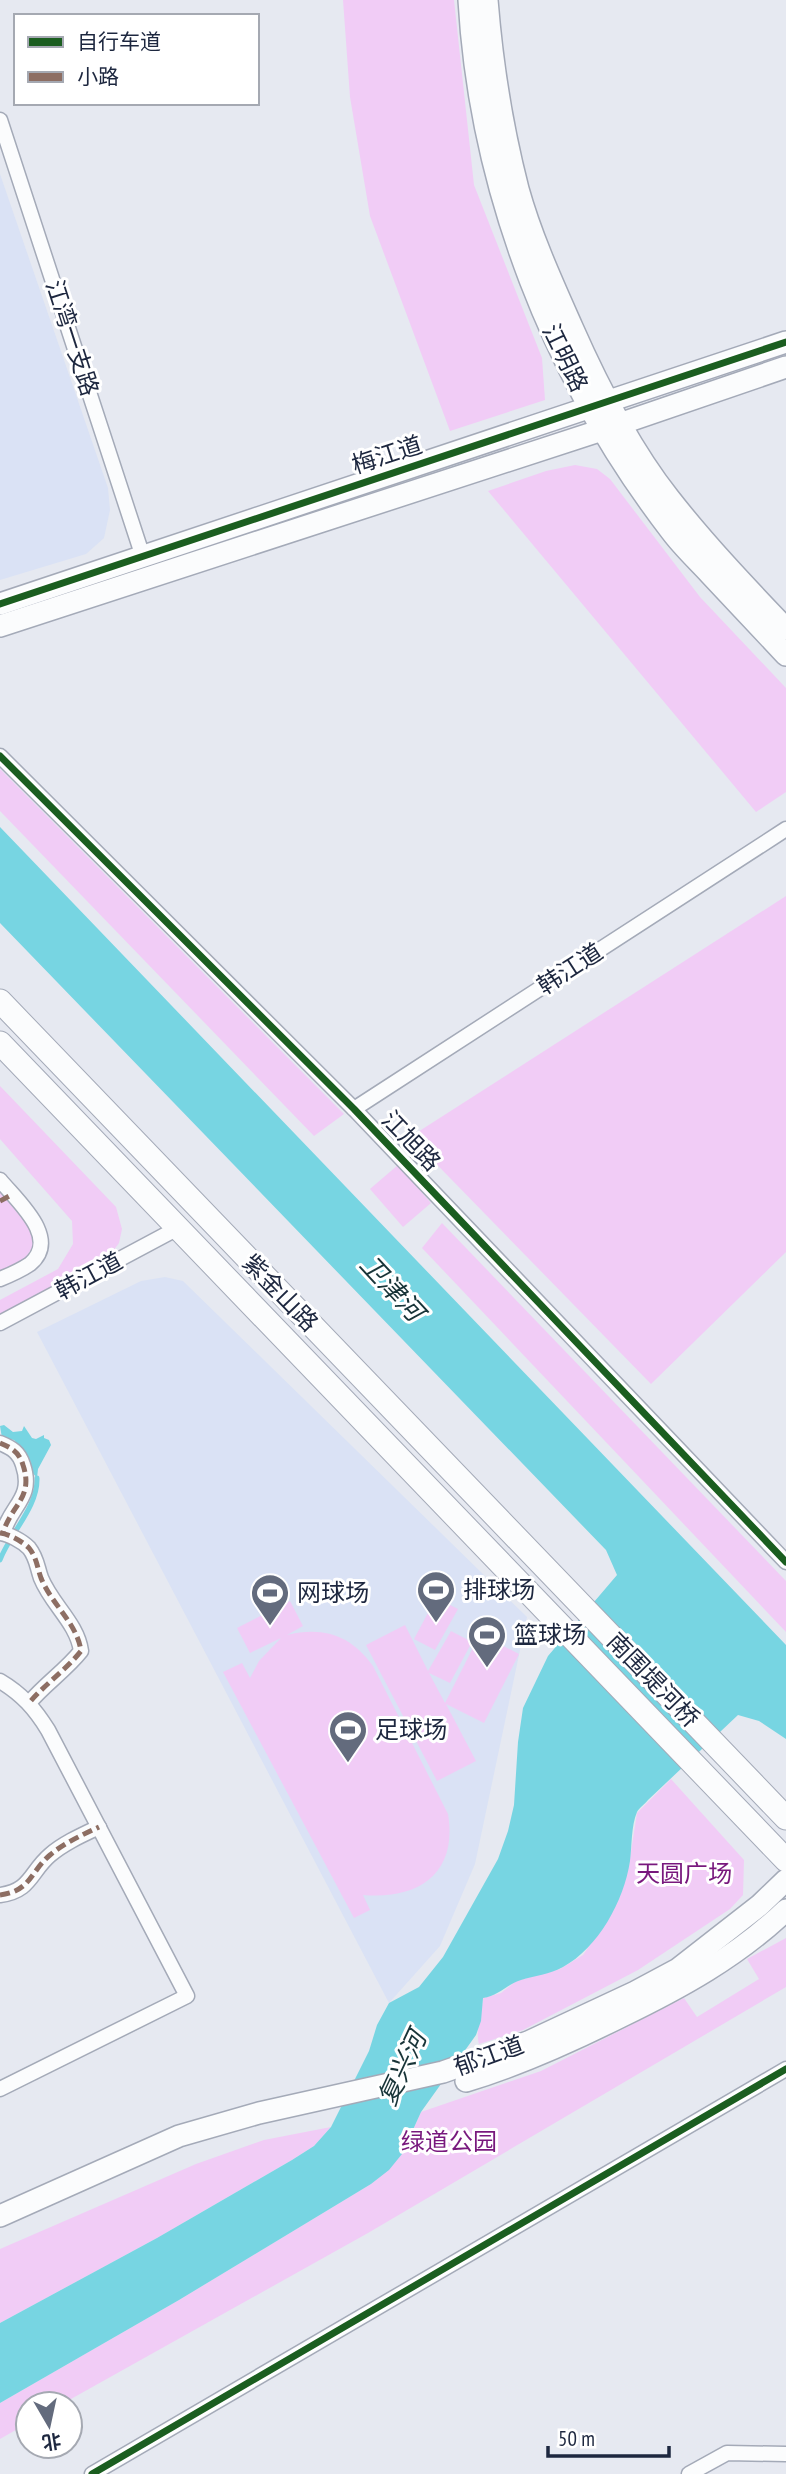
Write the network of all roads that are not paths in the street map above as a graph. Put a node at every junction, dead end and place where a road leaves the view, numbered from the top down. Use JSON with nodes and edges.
{"nodes":[{"id":1,"x":469,"y":0,"type":"edge"},
{"id":2,"x":487,"y":0,"type":"edge"},
{"id":3,"x":0,"y":120,"type":"edge"},
{"id":4,"x":786,"y":342,"type":"edge"},
{"id":5,"x":786,"y":367,"type":"edge"},
{"id":6,"x":599,"y":405,"type":"junction"},
{"id":7,"x":611,"y":426,"type":"junction"},
{"id":8,"x":143,"y":557,"type":"junction"},
{"id":9,"x":0,"y":604,"type":"edge"},
{"id":10,"x":0,"y":626,"type":"edge"},
{"id":11,"x":786,"y":629,"type":"edge"},
{"id":12,"x":786,"y":655,"type":"edge"},
{"id":13,"x":0,"y":756,"type":"edge"},
{"id":14,"x":786,"y":829,"type":"edge"},
{"id":15,"x":0,"y":1001,"type":"edge"},
{"id":16,"x":0,"y":1043,"type":"edge"},
{"id":17,"x":354,"y":1109,"type":"junction"},
{"id":18,"x":0,"y":1180,"type":"edge"},
{"id":19,"x":6,"y":1198,"type":"edge"},
{"id":20,"x":178,"y":1228,"type":"junction"},
{"id":21,"x":0,"y":1279,"type":"edge"},
{"id":22,"x":0,"y":1323,"type":"edge"},
{"id":23,"x":0,"y":1443,"type":"edge"},
{"id":24,"x":6,"y":1535,"type":"edge"},
{"id":25,"x":786,"y":1562,"type":"edge"},
{"id":26,"x":561,"y":1585,"type":"joint"},
{"id":27,"x":540,"y":1604,"type":"joint"},
{"id":28,"x":0,"y":1681,"type":"edge"},
{"id":29,"x":29,"y":1703,"type":"junction"},
{"id":30,"x":786,"y":1818,"type":"edge"},
{"id":31,"x":99,"y":1827,"type":"junction"},
{"id":32,"x":786,"y":1860,"type":"edge"},
{"id":33,"x":786,"y":1880,"type":"edge"},
{"id":34,"x":0,"y":1895,"type":"edge"},
{"id":35,"x":786,"y":1910,"type":"edge"},
{"id":36,"x":530,"y":2050,"type":"junction"},
{"id":37,"x":786,"y":2069,"type":"edge"},
{"id":38,"x":0,"y":2089,"type":"edge"},
{"id":39,"x":181,"y":2143,"type":"junction"},
{"id":40,"x":0,"y":2216,"type":"edge"},
{"id":41,"x":0,"y":2232,"type":"edge"},
{"id":42,"x":786,"y":2454,"type":"edge"},
{"id":43,"x":92,"y":2474,"type":"edge"},
{"id":44,"x":689,"y":2474,"type":"edge"}],
"edges":[{"from":1,"to":6,"type":"street","name":"江明路"},
{"from":2,"to":6,"type":"street","name":"江明路"},
{"from":3,"to":8,"type":"street","name":"江湾一支路"},
{"from":4,"to":6,"type":"street","name":"梅江道"},
{"from":5,"to":7,"type":"street","name":"梅江道"},
{"from":6,"to":7,"type":"street","name":"江明路"},
{"from":6,"to":8,"type":"street","name":"梅江道"},
{"from":7,"to":10,"type":"street","name":"梅江道"},
{"from":7,"to":11,"type":"street","name":"江明路"},
{"from":7,"to":12,"type":"street","name":"江明路"},
{"from":8,"to":9,"type":"street","name":"梅江道"},
{"from":13,"to":17,"type":"street","name":"江旭路"},
{"from":14,"to":17,"type":"street","name":"韩江道"},
{"from":15,"to":26,"type":"main road","name":"紫金山路"},
{"from":16,"to":20,"type":"main road","name":"紫金山路"},
{"from":17,"to":25,"type":"street","name":"江旭路"},
{"from":18,"to":19,"type":"street"},
{"from":19,"to":21,"type":"street"},
{"from":20,"to":22,"type":"street","name":"韩江道"},
{"from":20,"to":27,"type":"main road","name":"紫金山路"},
{"from":23,"to":24,"type":"street"},
{"from":24,"to":29,"type":"street"},
{"from":26,"to":30,"type":"main road","name":"南围堤河桥"},
{"from":27,"to":32,"type":"main road","name":"南围堤河桥"},
{"from":28,"to":29,"type":"street"},
{"from":29,"to":31,"type":"street"},
{"from":31,"to":34,"type":"street"},
{"from":31,"to":38,"type":"street"},
{"from":33,"to":36,"type":"street","name":"郁江道"},
{"from":35,"to":36,"type":"street","name":"郁江道"},
{"from":36,"to":39,"type":"street","name":"郁江道"},
{"from":37,"to":43,"type":"street"},
{"from":39,"to":40,"type":"street","name":"郁江道"},
{"from":39,"to":41,"type":"street","name":"郁江道"},
{"from":42,"to":44,"type":"street"}]}
